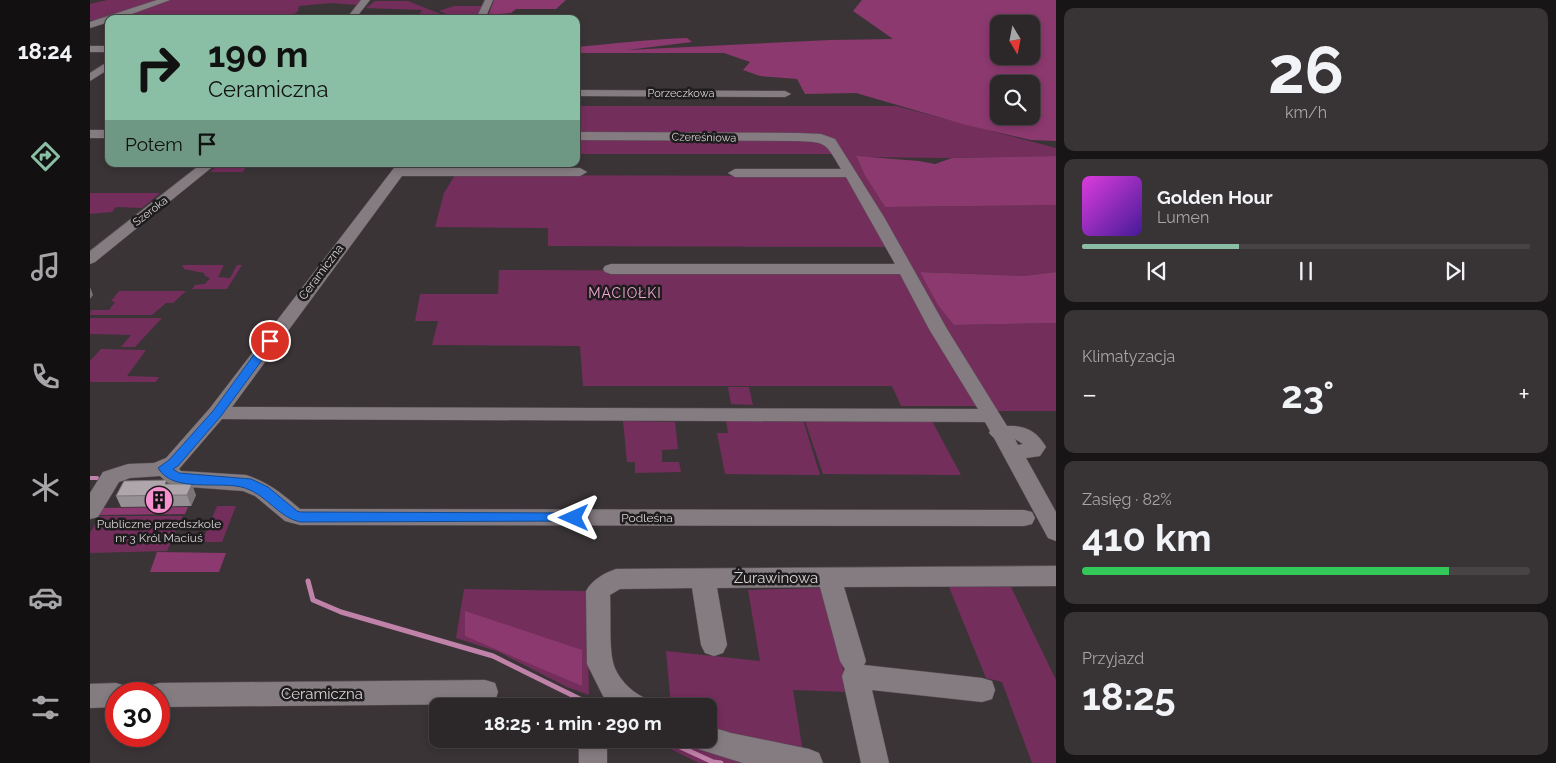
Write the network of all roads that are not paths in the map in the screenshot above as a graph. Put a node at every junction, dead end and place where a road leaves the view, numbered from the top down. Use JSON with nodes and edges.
{"nodes":[{"id":1,"x":166,"y":0,"type":"edge"},
{"id":2,"x":366,"y":0,"type":"edge"},
{"id":3,"x":488,"y":0,"type":"edge"},
{"id":4,"x":120,"y":15,"type":"edge"},
{"id":5,"x":353,"y":15,"type":"edge"},
{"id":6,"x":482,"y":15,"type":"edge"},
{"id":7,"x":105,"y":20,"type":"edge"},
{"id":8,"x":90,"y":25,"type":"edge"},
{"id":9,"x":90,"y":49,"type":"edge"},
{"id":10,"x":105,"y":49,"type":"edge"},
{"id":11,"x":105,"y":67,"type":"edge"},
{"id":12,"x":90,"y":78,"type":"edge"},
{"id":13,"x":580,"y":93,"type":"edge"},
{"id":14,"x":785,"y":94,"type":"dead end"},
{"id":15,"x":90,"y":134,"type":"edge"},
{"id":16,"x":105,"y":134,"type":"edge"},
{"id":17,"x":580,"y":136,"type":"edge"},
{"id":18,"x":205,"y":167,"type":"edge"},
{"id":19,"x":408,"y":168,"type":"edge"},
{"id":20,"x":481,"y":168,"type":"edge"},
{"id":21,"x":548,"y":168,"type":"edge"},
{"id":22,"x":580,"y":172,"type":"dead end"},
{"id":23,"x":735,"y":173,"type":"dead end"},
{"id":24,"x":850,"y":173,"type":"junction"},
{"id":25,"x":90,"y":259,"type":"edge"},
{"id":26,"x":611,"y":269,"type":"dead end"},
{"id":27,"x":906,"y":269,"type":"junction"},
{"id":28,"x":425,"y":408,"type":"dead end"},
{"id":29,"x":217,"y":414,"type":"junction"},
{"id":30,"x":992,"y":420,"type":"junction"},
{"id":31,"x":164,"y":468,"type":"junction"},
{"id":32,"x":90,"y":511,"type":"edge"},
{"id":33,"x":1024,"y":518,"type":"dead end"},
{"id":34,"x":1056,"y":532,"type":"edge"},
{"id":35,"x":1056,"y":576,"type":"edge"},
{"id":36,"x":703,"y":578,"type":"junction"},
{"id":37,"x":829,"y":578,"type":"junction"},
{"id":38,"x":714,"y":645,"type":"dead end"},
{"id":39,"x":853,"y":661,"type":"dead end"},
{"id":40,"x":982,"y":690,"type":"dead end"},
{"id":41,"x":485,"y":692,"type":"dead end"},
{"id":42,"x":170,"y":695,"type":"edge"},
{"id":43,"x":90,"y":696,"type":"edge"},
{"id":44,"x":105,"y":696,"type":"edge"},
{"id":45,"x":622,"y":698,"type":"edge"},
{"id":46,"x":717,"y":743,"type":"edge"},
{"id":47,"x":592,"y":748,"type":"edge"},
{"id":48,"x":593,"y":763,"type":"edge"},
{"id":49,"x":809,"y":763,"type":"edge"},
{"id":50,"x":875,"y":763,"type":"edge"}],
"edges":[{"from":1,"to":4,"type":"street"},
{"from":2,"to":5,"type":"street"},
{"from":3,"to":6,"type":"street"},
{"from":7,"to":8,"type":"street"},
{"from":9,"to":10,"type":"street"},
{"from":11,"to":12,"type":"street"},
{"from":13,"to":14,"type":"street","name":"Porzeczkowa"},
{"from":15,"to":16,"type":"street"},
{"from":17,"to":24,"type":"street","name":"Czereśniowa"},
{"from":18,"to":25,"type":"street","name":"Szeroka"},
{"from":19,"to":20,"type":"street"},
{"from":19,"to":29,"type":"street","name":"Ceramiczna"},
{"from":20,"to":21,"type":"street"},
{"from":21,"to":22,"type":"street"},
{"from":23,"to":24,"type":"street"},
{"from":24,"to":27,"type":"street"},
{"from":26,"to":27,"type":"street"},
{"from":27,"to":30,"type":"street"},
{"from":28,"to":30,"type":"street"},
{"from":29,"to":30,"type":"street"},
{"from":29,"to":31,"type":"street","name":"Ceramiczna"},
{"from":30,"to":34,"type":"street"},
{"from":31,"to":32,"type":"street"},
{"from":31,"to":33,"type":"street","name":"Podleśna"},
{"from":35,"to":37,"type":"street","name":"Żurawinowa"},
{"from":36,"to":37,"type":"street","name":"Żurawinowa"},
{"from":36,"to":38,"type":"street"},
{"from":36,"to":45,"type":"street","name":"Żurawinowa"},
{"from":37,"to":39,"type":"street"},
{"from":40,"to":50,"type":"street"},
{"from":41,"to":42,"type":"street","name":"Ceramiczna"},
{"from":43,"to":44,"type":"street"},
{"from":46,"to":49,"type":"street"},
{"from":47,"to":48,"type":"street"}]}
